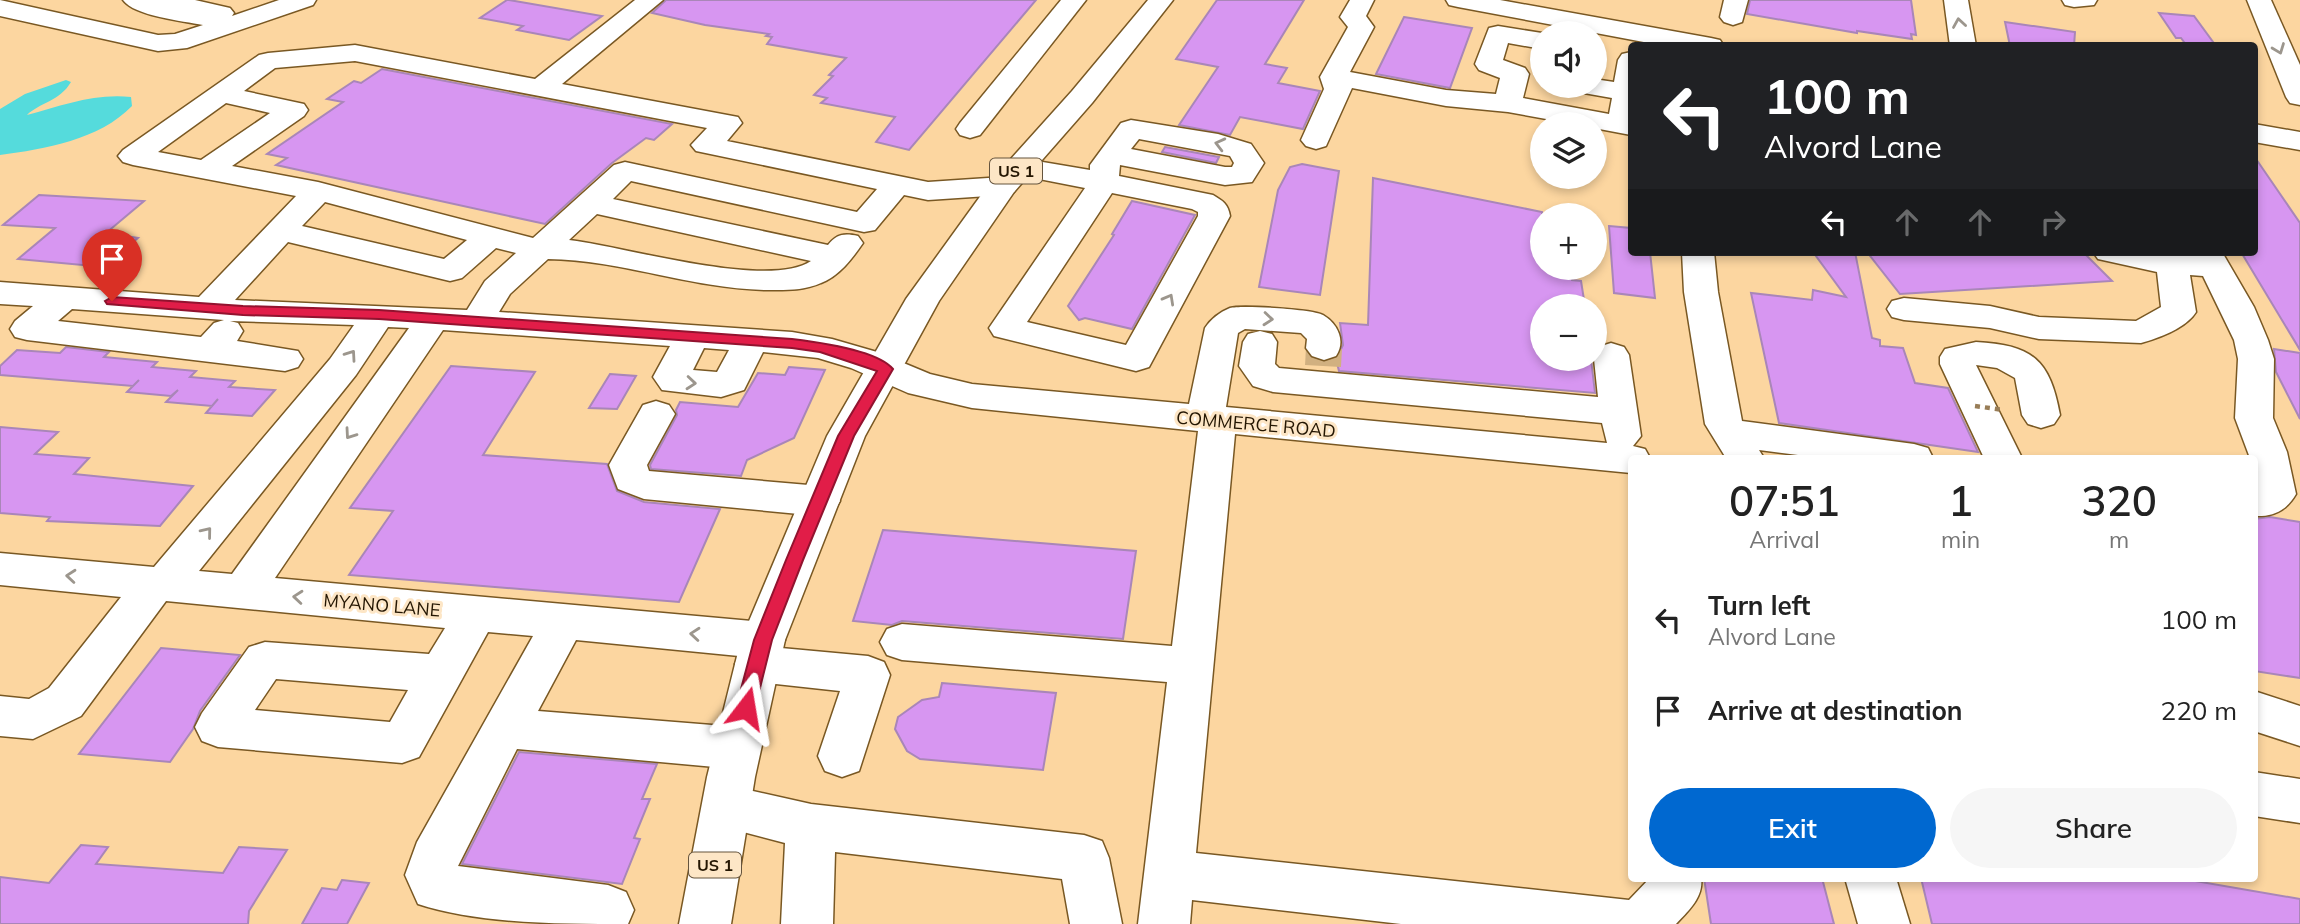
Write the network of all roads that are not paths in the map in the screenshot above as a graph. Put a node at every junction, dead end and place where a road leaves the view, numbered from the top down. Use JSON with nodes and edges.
{"nodes":[{"id":1,"x":133,"y":0,"type":"edge"},
{"id":2,"x":304,"y":0,"type":"edge"},
{"id":3,"x":651,"y":0,"type":"edge"},
{"id":4,"x":1074,"y":0,"type":"edge"},
{"id":5,"x":1161,"y":0,"type":"edge"},
{"id":6,"x":1362,"y":0,"type":"edge"},
{"id":7,"x":1458,"y":0,"type":"edge"},
{"id":8,"x":1956,"y":0,"type":"edge"},
{"id":9,"x":2074,"y":0,"type":"edge"},
{"id":10,"x":2085,"y":0,"type":"edge"},
{"id":11,"x":2259,"y":0,"type":"edge"},
{"id":12,"x":0,"y":8,"type":"edge"},
{"id":13,"x":74,"y":24,"type":"junction"},
{"id":14,"x":1530,"y":39,"type":"edge"},
{"id":15,"x":1691,"y":42,"type":"edge"},
{"id":16,"x":1962,"y":42,"type":"edge"},
{"id":17,"x":1607,"y":53,"type":"edge"},
{"id":18,"x":1628,"y":57,"type":"edge"},
{"id":19,"x":1528,"y":76,"type":"edge"},
{"id":20,"x":1334,"y":77,"type":"junction"},
{"id":21,"x":1628,"y":78,"type":"edge"},
{"id":22,"x":540,"y":88,"type":"junction"},
{"id":23,"x":1607,"y":89,"type":"edge"},
{"id":24,"x":1626,"y":92,"type":"junction"},
{"id":25,"x":220,"y":94,"type":"junction"},
{"id":26,"x":2300,"y":97,"type":"edge"},
{"id":27,"x":1508,"y":104,"type":"junction"},
{"id":28,"x":184,"y":120,"type":"junction"},
{"id":29,"x":1626,"y":125,"type":"edge"},
{"id":30,"x":970,"y":129,"type":"dead end"},
{"id":31,"x":258,"y":134,"type":"junction"},
{"id":32,"x":2258,"y":134,"type":"edge"},
{"id":33,"x":1316,"y":141,"type":"dead end"},
{"id":34,"x":2300,"y":141,"type":"edge"},
{"id":35,"x":1108,"y":168,"type":"junction"},
{"id":36,"x":208,"y":169,"type":"junction"},
{"id":37,"x":1225,"y":176,"type":"junction"},
{"id":38,"x":1011,"y":177,"type":"junction"},
{"id":39,"x":897,"y":185,"type":"junction"},
{"id":40,"x":318,"y":191,"type":"junction"},
{"id":41,"x":590,"y":203,"type":"junction"},
{"id":42,"x":864,"y":223,"type":"junction"},
{"id":43,"x":1198,"y":223,"type":"junction"},
{"id":44,"x":281,"y":231,"type":"junction"},
{"id":45,"x":491,"y":236,"type":"junction"},
{"id":46,"x":538,"y":249,"type":"junction"},
{"id":47,"x":1698,"y":256,"type":"edge"},
{"id":48,"x":2128,"y":256,"type":"edge"},
{"id":49,"x":836,"y":257,"type":"junction"},
{"id":50,"x":2210,"y":259,"type":"edge"},
{"id":51,"x":2172,"y":265,"type":"junction"},
{"id":52,"x":0,"y":293,"type":"edge"},
{"id":53,"x":64,"y":298,"type":"junction"},
{"id":54,"x":208,"y":308,"type":"junction"},
{"id":55,"x":1903,"y":309,"type":"dead end"},
{"id":56,"x":243,"y":311,"type":"junction"},
{"id":57,"x":379,"y":315,"type":"junction"},
{"id":58,"x":433,"y":319,"type":"junction"},
{"id":59,"x":477,"y":321,"type":"junction"},
{"id":60,"x":693,"y":336,"type":"junction"},
{"id":61,"x":752,"y":340,"type":"junction"},
{"id":62,"x":1261,"y":342,"type":"dead end"},
{"id":63,"x":210,"y":349,"type":"junction"},
{"id":64,"x":1611,"y":355,"type":"dead end"},
{"id":65,"x":285,"y":359,"type":"dead end"},
{"id":66,"x":1323,"y":366,"type":"junction"},
{"id":67,"x":886,"y":369,"type":"junction"},
{"id":68,"x":1619,"y":412,"type":"junction"},
{"id":69,"x":656,"y":414,"type":"dead end"},
{"id":70,"x":2042,"y":415,"type":"dead end"},
{"id":71,"x":1211,"y":419,"type":"junction"},
{"id":72,"x":1320,"y":430,"type":"junction"},
{"id":73,"x":1737,"y":445,"type":"edge"},
{"id":74,"x":1873,"y":455,"type":"edge"},
{"id":75,"x":2002,"y":455,"type":"edge"},
{"id":76,"x":1628,"y":459,"type":"edge"},
{"id":77,"x":820,"y":500,"type":"junction"},
{"id":78,"x":2258,"y":501,"type":"edge"},
{"id":79,"x":0,"y":569,"type":"edge"},
{"id":80,"x":160,"y":584,"type":"junction"},
{"id":81,"x":242,"y":592,"type":"junction"},
{"id":82,"x":476,"y":613,"type":"junction"},
{"id":83,"x":564,"y":622,"type":"junction"},
{"id":84,"x":902,"y":642,"type":"dead end"},
{"id":85,"x":760,"y":652,"type":"junction"},
{"id":86,"x":1192,"y":666,"type":"junction"},
{"id":87,"x":442,"y":674,"type":"dead end"},
{"id":88,"x":2258,"y":712,"type":"edge"},
{"id":89,"x":0,"y":716,"type":"edge"},
{"id":90,"x":2300,"y":726,"type":"edge"},
{"id":91,"x":504,"y":728,"type":"junction"},
{"id":92,"x":737,"y":748,"type":"junction"},
{"id":93,"x":842,"y":756,"type":"dead end"},
{"id":94,"x":2258,"y":795,"type":"edge"},
{"id":95,"x":2300,"y":801,"type":"edge"},
{"id":96,"x":726,"y":807,"type":"junction"},
{"id":97,"x":811,"y":827,"type":"junction"},
{"id":98,"x":1169,"y":874,"type":"junction"},
{"id":99,"x":1676,"y":882,"type":"edge"},
{"id":100,"x":1871,"y":882,"type":"edge"},
{"id":101,"x":608,"y":910,"type":"dead end"},
{"id":102,"x":705,"y":924,"type":"edge"},
{"id":103,"x":807,"y":924,"type":"edge"},
{"id":104,"x":1096,"y":924,"type":"edge"},
{"id":105,"x":1164,"y":924,"type":"edge"},
{"id":106,"x":1626,"y":924,"type":"edge"},
{"id":107,"x":1641,"y":924,"type":"edge"},
{"id":108,"x":1884,"y":924,"type":"edge"}],
"edges":[{"from":1,"to":13,"type":"street"},
{"from":2,"to":13,"type":"street"},
{"from":3,"to":22,"type":"street"},
{"from":4,"to":30,"type":"street"},
{"from":5,"to":38,"type":"street","number":"US 1"},
{"from":6,"to":20,"type":"street"},
{"from":7,"to":15,"type":"street"},
{"from":16,"to":8,"type":"street","one_way":true},
{"from":9,"to":10,"type":"street"},
{"from":11,"to":26,"type":"street","one_way":true},
{"from":12,"to":13,"type":"street"},
{"from":14,"to":19,"type":"street"},
{"from":17,"to":18,"type":"street"},
{"from":19,"to":27,"type":"street"},
{"from":20,"to":27,"type":"street"},
{"from":20,"to":33,"type":"street"},
{"from":21,"to":24,"type":"street"},
{"from":22,"to":25,"type":"street"},
{"from":22,"to":39,"type":"street"},
{"from":23,"to":24,"type":"street"},
{"from":24,"to":29,"type":"street"},
{"from":25,"to":28,"type":"street"},
{"from":25,"to":31,"type":"street"},
{"from":27,"to":29,"type":"street"},
{"from":28,"to":31,"type":"street"},
{"from":28,"to":36,"type":"street"},
{"from":31,"to":36,"type":"street"},
{"from":32,"to":34,"type":"street"},
{"from":35,"to":37,"type":"street"},
{"from":37,"to":35,"type":"street","one_way":true},
{"from":35,"to":38,"type":"street"},
{"from":35,"to":43,"type":"street"},
{"from":35,"to":43,"type":"street","one_way":true},
{"from":36,"to":40,"type":"street"},
{"from":37,"to":43,"type":"street"},
{"from":38,"to":39,"type":"street"},
{"from":38,"to":67,"type":"street","number":"US 1"},
{"from":39,"to":42,"type":"street"},
{"from":40,"to":44,"type":"street"},
{"from":40,"to":45,"type":"street"},
{"from":41,"to":42,"type":"street"},
{"from":41,"to":46,"type":"street"},
{"from":41,"to":49,"type":"street"},
{"from":42,"to":49,"type":"street"},
{"from":44,"to":45,"type":"street"},
{"from":44,"to":54,"type":"street"},
{"from":45,"to":46,"type":"street"},
{"from":46,"to":49,"type":"street"},
{"from":46,"to":59,"type":"street"},
{"from":47,"to":73,"type":"street"},
{"from":48,"to":51,"type":"street"},
{"from":50,"to":51,"type":"street"},
{"from":50,"to":78,"type":"street"},
{"from":51,"to":55,"type":"street"},
{"from":52,"to":53,"type":"street","name":"COMMERCE ROAD"},
{"from":53,"to":54,"type":"street","name":"COMMERCE ROAD"},
{"from":53,"to":63,"type":"street"},
{"from":54,"to":56,"type":"street","name":"COMMERCE ROAD"},
{"from":56,"to":57,"type":"street","name":"COMMERCE ROAD"},
{"from":56,"to":63,"type":"street"},
{"from":57,"to":58,"type":"street","name":"COMMERCE ROAD"},
{"from":80,"to":57,"type":"street","one_way":true},
{"from":58,"to":59,"type":"street","name":"COMMERCE ROAD"},
{"from":58,"to":81,"type":"street","one_way":true},
{"from":59,"to":60,"type":"street","name":"COMMERCE ROAD"},
{"from":60,"to":61,"type":"street","name":"COMMERCE ROAD"},
{"from":60,"to":61,"type":"street","one_way":true},
{"from":61,"to":67,"type":"street","name":"COMMERCE ROAD"},
{"from":62,"to":66,"type":"street"},
{"from":63,"to":65,"type":"street"},
{"from":64,"to":68,"type":"street"},
{"from":66,"to":68,"type":"street"},
{"from":71,"to":66,"type":"street","one_way":true},
{"from":66,"to":72,"type":"street"},
{"from":67,"to":71,"type":"street","name":"COMMERCE ROAD"},
{"from":67,"to":77,"type":"street","number":"US 1"},
{"from":68,"to":76,"type":"street"},
{"from":69,"to":77,"type":"street"},
{"from":70,"to":75,"type":"street"},
{"from":71,"to":72,"type":"street","name":"COMMERCE ROAD"},
{"from":71,"to":86,"type":"street"},
{"from":72,"to":76,"type":"street","name":"COMMERCE ROAD"},
{"from":73,"to":74,"type":"street"},
{"from":77,"to":85,"type":"street","number":"US 1"},
{"from":80,"to":79,"type":"street","name":"MYANO LANE","one_way":true},
{"from":80,"to":81,"type":"street","name":"MYANO LANE"},
{"from":80,"to":89,"type":"street"},
{"from":82,"to":81,"type":"street","name":"MYANO LANE","one_way":true},
{"from":82,"to":83,"type":"street","name":"MYANO LANE"},
{"from":82,"to":87,"type":"street"},
{"from":85,"to":83,"type":"street","name":"MYANO LANE","one_way":true},
{"from":83,"to":91,"type":"street"},
{"from":84,"to":86,"type":"street"},
{"from":85,"to":92,"type":"street","number":"US 1"},
{"from":85,"to":93,"type":"street","name":"MYANO LANE"},
{"from":86,"to":98,"type":"street"},
{"from":88,"to":90,"type":"street"},
{"from":91,"to":92,"type":"street"},
{"from":91,"to":101,"type":"street"},
{"from":92,"to":96,"type":"street","number":"US 1"},
{"from":94,"to":95,"type":"street"},
{"from":96,"to":97,"type":"street"},
{"from":96,"to":102,"type":"street","number":"US 1"},
{"from":97,"to":103,"type":"street"},
{"from":97,"to":104,"type":"street"},
{"from":98,"to":105,"type":"street"},
{"from":98,"to":106,"type":"street"},
{"from":99,"to":107,"type":"street"},
{"from":100,"to":108,"type":"street"}]}
